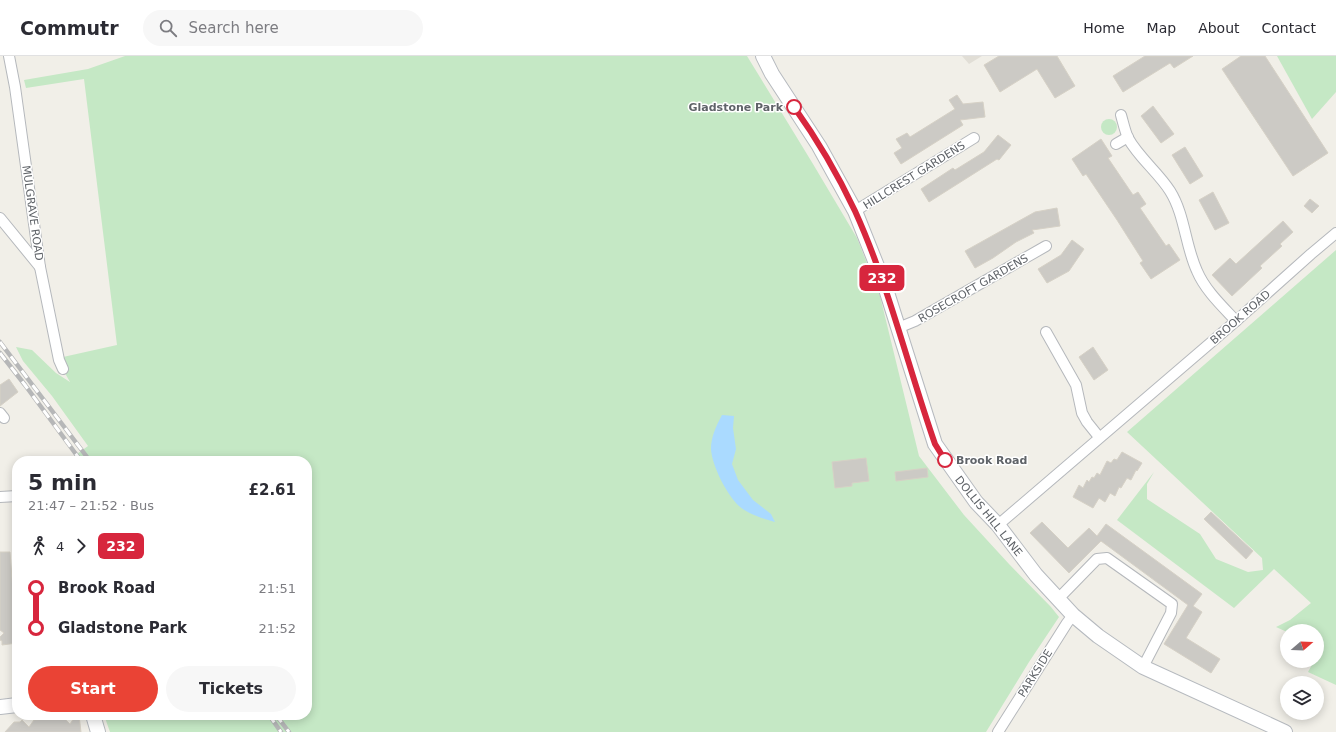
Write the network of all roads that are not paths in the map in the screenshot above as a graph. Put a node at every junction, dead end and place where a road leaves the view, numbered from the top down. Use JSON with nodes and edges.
{"nodes":[{"id":1,"x":9,"y":56,"type":"edge"},
{"id":2,"x":763,"y":56,"type":"edge"},
{"id":3,"x":1121,"y":115,"type":"dead end"},
{"id":4,"x":1128,"y":137,"type":"junction"},
{"id":5,"x":974,"y":138,"type":"dead end"},
{"id":6,"x":1116,"y":144,"type":"dead end"},
{"id":7,"x":855,"y":211,"type":"junction"},
{"id":8,"x":0,"y":218,"type":"edge"},
{"id":9,"x":1336,"y":233,"type":"edge"},
{"id":10,"x":1046,"y":246,"type":"dead end"},
{"id":11,"x":40,"y":267,"type":"junction"},
{"id":12,"x":1236,"y":321,"type":"junction"},
{"id":13,"x":898,"y":328,"type":"junction"},
{"id":14,"x":1046,"y":332,"type":"dead end"},
{"id":15,"x":63,"y":369,"type":"dead end"},
{"id":16,"x":1099,"y":438,"type":"junction"},
{"id":17,"x":12,"y":496,"type":"edge"},
{"id":18,"x":0,"y":497,"type":"edge"},
{"id":19,"x":998,"y":525,"type":"junction"},
{"id":20,"x":1058,"y":599,"type":"junction"},
{"id":21,"x":1073,"y":616,"type":"junction"},
{"id":22,"x":1143,"y":667,"type":"junction"},
{"id":23,"x":12,"y":706,"type":"edge"},
{"id":24,"x":0,"y":707,"type":"edge"},
{"id":25,"x":94,"y":720,"type":"edge"},
{"id":26,"x":98,"y":732,"type":"edge"},
{"id":27,"x":998,"y":732,"type":"edge"},
{"id":28,"x":1285,"y":732,"type":"edge"}],
"edges":[{"from":1,"to":11,"type":"street","name":"MULGRAVE ROAD"},
{"from":2,"to":7,"type":"street","name":"DOLLIS HILL LANE"},
{"from":3,"to":4,"type":"street"},
{"from":4,"to":6,"type":"street"},
{"from":4,"to":12,"type":"street"},
{"from":5,"to":7,"type":"street","name":"HILLCREST GARDENS"},
{"from":7,"to":13,"type":"street","name":"DOLLIS HILL LANE"},
{"from":8,"to":11,"type":"street"},
{"from":9,"to":12,"type":"street","name":"BROOK ROAD"},
{"from":10,"to":13,"type":"street","name":"ROSECROFT GARDENS"},
{"from":11,"to":15,"type":"street","name":"MULGRAVE ROAD"},
{"from":12,"to":16,"type":"street","name":"BROOK ROAD"},
{"from":13,"to":19,"type":"street","name":"DOLLIS HILL LANE"},
{"from":14,"to":16,"type":"street"},
{"from":16,"to":19,"type":"street","name":"BROOK ROAD"},
{"from":17,"to":18,"type":"street"},
{"from":19,"to":20,"type":"street","name":"DOLLIS HILL LANE"},
{"from":20,"to":21,"type":"street","name":"DOLLIS HILL LANE"},
{"from":20,"to":22,"type":"street"},
{"from":21,"to":22,"type":"street","name":"DOLLIS HILL LANE"},
{"from":21,"to":27,"type":"street","name":"PARKSIDE"},
{"from":22,"to":28,"type":"street","name":"DOLLIS HILL LANE"},
{"from":23,"to":24,"type":"street"},
{"from":25,"to":26,"type":"street"}]}
